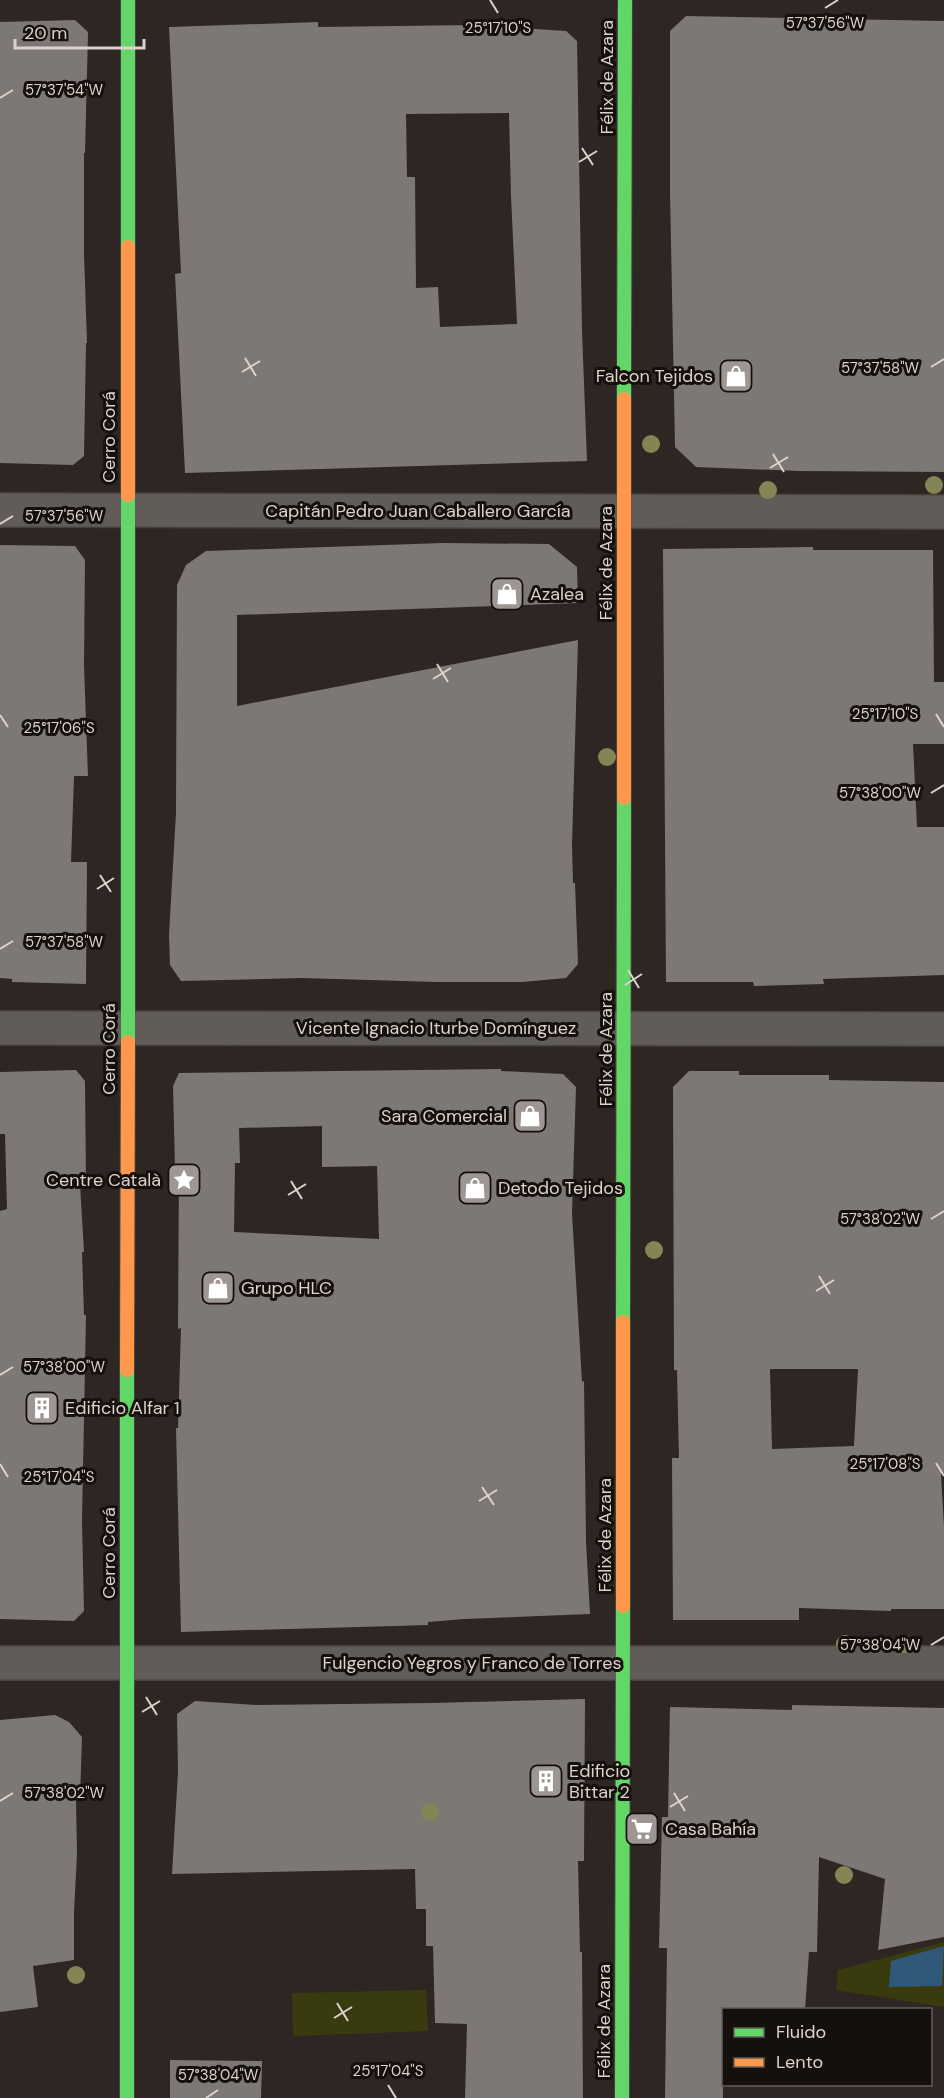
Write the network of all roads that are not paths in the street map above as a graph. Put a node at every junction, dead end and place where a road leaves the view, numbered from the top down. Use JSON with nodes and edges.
{"nodes":[{"id":1,"x":128,"y":0,"type":"edge"},
{"id":2,"x":625,"y":0,"type":"edge"},
{"id":3,"x":0,"y":510,"type":"edge"},
{"id":4,"x":127,"y":510,"type":"junction"},
{"id":5,"x":624,"y":511,"type":"junction"},
{"id":6,"x":944,"y":512,"type":"edge"},
{"id":7,"x":0,"y":1028,"type":"edge"},
{"id":8,"x":127,"y":1028,"type":"junction"},
{"id":9,"x":624,"y":1029,"type":"junction"},
{"id":10,"x":944,"y":1029,"type":"edge"},
{"id":11,"x":0,"y":1663,"type":"edge"},
{"id":12,"x":127,"y":1663,"type":"junction"},
{"id":13,"x":623,"y":1663,"type":"junction"},
{"id":14,"x":944,"y":1663,"type":"edge"},
{"id":15,"x":127,"y":2098,"type":"edge"},
{"id":16,"x":622,"y":2098,"type":"edge"}],
"edges":[{"from":1,"to":4,"type":"street","name":"Cerro Corá"},
{"from":2,"to":5,"type":"street","name":"Félix de Azara"},
{"from":3,"to":4,"type":"street","name":"Capitán Pedro Juan Caballero García"},
{"from":4,"to":5,"type":"street","name":"Capitán Pedro Juan Caballero García"},
{"from":4,"to":8,"type":"street","name":"Cerro Corá"},
{"from":5,"to":6,"type":"street","name":"Capitán Pedro Juan Caballero García"},
{"from":5,"to":9,"type":"street","name":"Félix de Azara"},
{"from":7,"to":8,"type":"street","name":"Vicente Ignacio Iturbe Domínguez"},
{"from":8,"to":9,"type":"street","name":"Vicente Ignacio Iturbe Domínguez"},
{"from":8,"to":12,"type":"street","name":"Cerro Corá"},
{"from":9,"to":10,"type":"street","name":"Vicente Ignacio Iturbe Domínguez"},
{"from":9,"to":13,"type":"street","name":"Félix de Azara"},
{"from":11,"to":12,"type":"street","name":"Fulgencio Yegros y Franco de Torres"},
{"from":12,"to":13,"type":"street","name":"Fulgencio Yegros y Franco de Torres"},
{"from":12,"to":15,"type":"street","name":"Cerro Corá"},
{"from":13,"to":14,"type":"street","name":"Fulgencio Yegros y Franco de Torres"},
{"from":13,"to":16,"type":"street","name":"Félix de Azara"}]}
